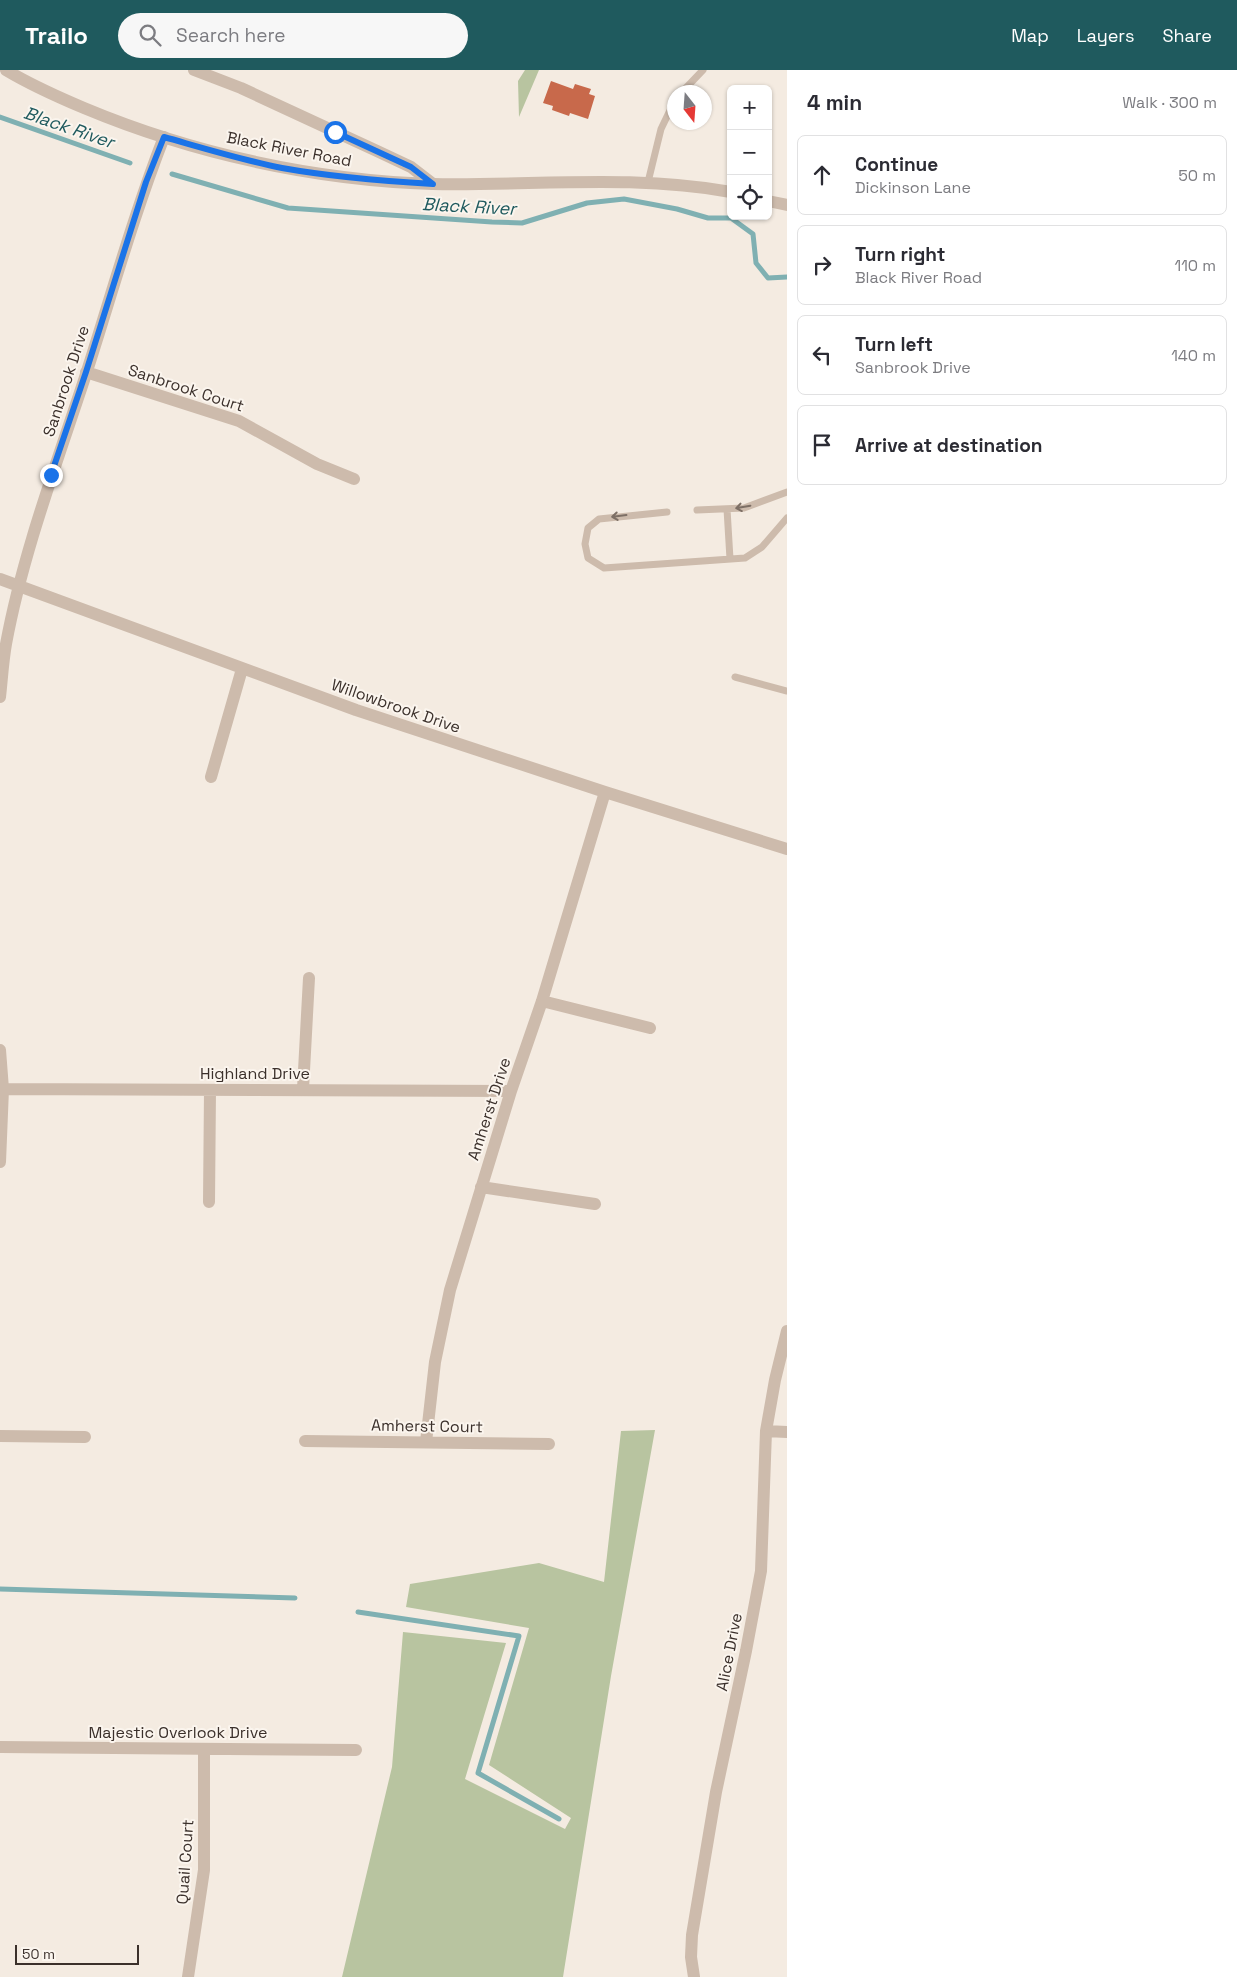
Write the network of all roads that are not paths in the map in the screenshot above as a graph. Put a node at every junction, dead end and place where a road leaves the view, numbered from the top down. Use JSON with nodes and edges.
{"nodes":[{"id":1,"x":6,"y":70,"type":"edge"},
{"id":2,"x":194,"y":70,"type":"edge"},
{"id":3,"x":703,"y":70,"type":"edge"},
{"id":4,"x":689,"y":85,"type":"edge"},
{"id":5,"x":667,"y":117,"type":"edge"},
{"id":6,"x":164,"y":137,"type":"junction"},
{"id":7,"x":648,"y":182,"type":"junction"},
{"id":8,"x":433,"y":184,"type":"junction"},
{"id":9,"x":727,"y":191,"type":"edge"},
{"id":10,"x":772,"y":202,"type":"edge"},
{"id":11,"x":787,"y":206,"type":"edge"},
{"id":12,"x":86,"y":372,"type":"junction"},
{"id":13,"x":354,"y":479,"type":"dead end"},
{"id":14,"x":787,"y":492,"type":"edge"},
{"id":15,"x":727,"y":509,"type":"junction"},
{"id":16,"x":697,"y":510,"type":"dead end"},
{"id":17,"x":667,"y":512,"type":"dead end"},
{"id":18,"x":787,"y":518,"type":"edge"},
{"id":19,"x":730,"y":559,"type":"junction"},
{"id":20,"x":0,"y":579,"type":"edge"},
{"id":21,"x":20,"y":586,"type":"junction"},
{"id":22,"x":242,"y":669,"type":"junction"},
{"id":23,"x":735,"y":677,"type":"dead end"},
{"id":24,"x":787,"y":691,"type":"edge"},
{"id":25,"x":0,"y":697,"type":"edge"},
{"id":26,"x":212,"y":777,"type":"dead end"},
{"id":27,"x":605,"y":792,"type":"junction"},
{"id":28,"x":787,"y":849,"type":"edge"},
{"id":29,"x":309,"y":978,"type":"dead end"},
{"id":30,"x":542,"y":1001,"type":"junction"},
{"id":31,"x":650,"y":1028,"type":"dead end"},
{"id":32,"x":0,"y":1050,"type":"edge"},
{"id":33,"x":1,"y":1089,"type":"edge"},
{"id":34,"x":210,"y":1090,"type":"junction"},
{"id":35,"x":303,"y":1090,"type":"junction"},
{"id":36,"x":511,"y":1091,"type":"junction"},
{"id":37,"x":0,"y":1162,"type":"edge"},
{"id":38,"x":481,"y":1187,"type":"junction"},
{"id":39,"x":208,"y":1202,"type":"dead end"},
{"id":40,"x":595,"y":1204,"type":"dead end"},
{"id":41,"x":787,"y":1331,"type":"edge"},
{"id":42,"x":766,"y":1431,"type":"junction"},
{"id":43,"x":787,"y":1432,"type":"edge"},
{"id":44,"x":0,"y":1436,"type":"edge"},
{"id":45,"x":85,"y":1437,"type":"dead end"},
{"id":46,"x":305,"y":1440,"type":"dead end"},
{"id":47,"x":426,"y":1442,"type":"junction"},
{"id":48,"x":549,"y":1444,"type":"dead end"},
{"id":49,"x":0,"y":1747,"type":"edge"},
{"id":50,"x":204,"y":1749,"type":"junction"},
{"id":51,"x":356,"y":1750,"type":"dead end"},
{"id":52,"x":188,"y":1977,"type":"edge"},
{"id":53,"x":694,"y":1977,"type":"edge"}],
"edges":[{"from":1,"to":6,"type":"street","name":"Black River Road"},
{"from":2,"to":8,"type":"street"},
{"from":3,"to":4,"type":"lane"},
{"from":5,"to":7,"type":"lane"},
{"from":6,"to":8,"type":"street","name":"Black River Road"},
{"from":6,"to":12,"type":"street","name":"Sanbrook Drive"},
{"from":7,"to":8,"type":"street","name":"Black River Road"},
{"from":7,"to":9,"type":"street","name":"Black River Road"},
{"from":10,"to":11,"type":"street"},
{"from":12,"to":13,"type":"street","name":"Sanbrook Court"},
{"from":12,"to":21,"type":"street","name":"Sanbrook Drive"},
{"from":14,"to":15,"type":"lane","one_way":true},
{"from":15,"to":16,"type":"lane"},
{"from":15,"to":19,"type":"lane"},
{"from":17,"to":19,"type":"lane","one_way":true},
{"from":18,"to":19,"type":"lane"},
{"from":20,"to":21,"type":"street","name":"Willowbrook Drive"},
{"from":21,"to":22,"type":"street","name":"Willowbrook Drive"},
{"from":21,"to":25,"type":"street","name":"Sanbrook Drive"},
{"from":22,"to":26,"type":"street"},
{"from":22,"to":27,"type":"street","name":"Willowbrook Drive"},
{"from":23,"to":24,"type":"lane"},
{"from":27,"to":28,"type":"street","name":"Willowbrook Drive"},
{"from":27,"to":30,"type":"street","name":"Amherst Drive"},
{"from":29,"to":35,"type":"street"},
{"from":30,"to":31,"type":"street"},
{"from":30,"to":36,"type":"street","name":"Amherst Drive"},
{"from":32,"to":33,"type":"street"},
{"from":33,"to":34,"type":"street","name":"Highland Drive"},
{"from":33,"to":37,"type":"street"},
{"from":34,"to":35,"type":"street","name":"Highland Drive"},
{"from":34,"to":39,"type":"street"},
{"from":35,"to":36,"type":"street","name":"Highland Drive"},
{"from":36,"to":38,"type":"street","name":"Amherst Drive"},
{"from":38,"to":40,"type":"street"},
{"from":38,"to":47,"type":"street","name":"Amherst Drive"},
{"from":41,"to":42,"type":"street","name":"Alice Drive"},
{"from":42,"to":43,"type":"street"},
{"from":42,"to":53,"type":"street","name":"Alice Drive"},
{"from":44,"to":45,"type":"street"},
{"from":46,"to":47,"type":"street","name":"Amherst Court"},
{"from":47,"to":48,"type":"street","name":"Amherst Court"},
{"from":49,"to":50,"type":"street","name":"Majestic Overlook Drive"},
{"from":50,"to":51,"type":"street","name":"Majestic Overlook Drive"},
{"from":50,"to":52,"type":"street","name":"Quail Court"}]}
